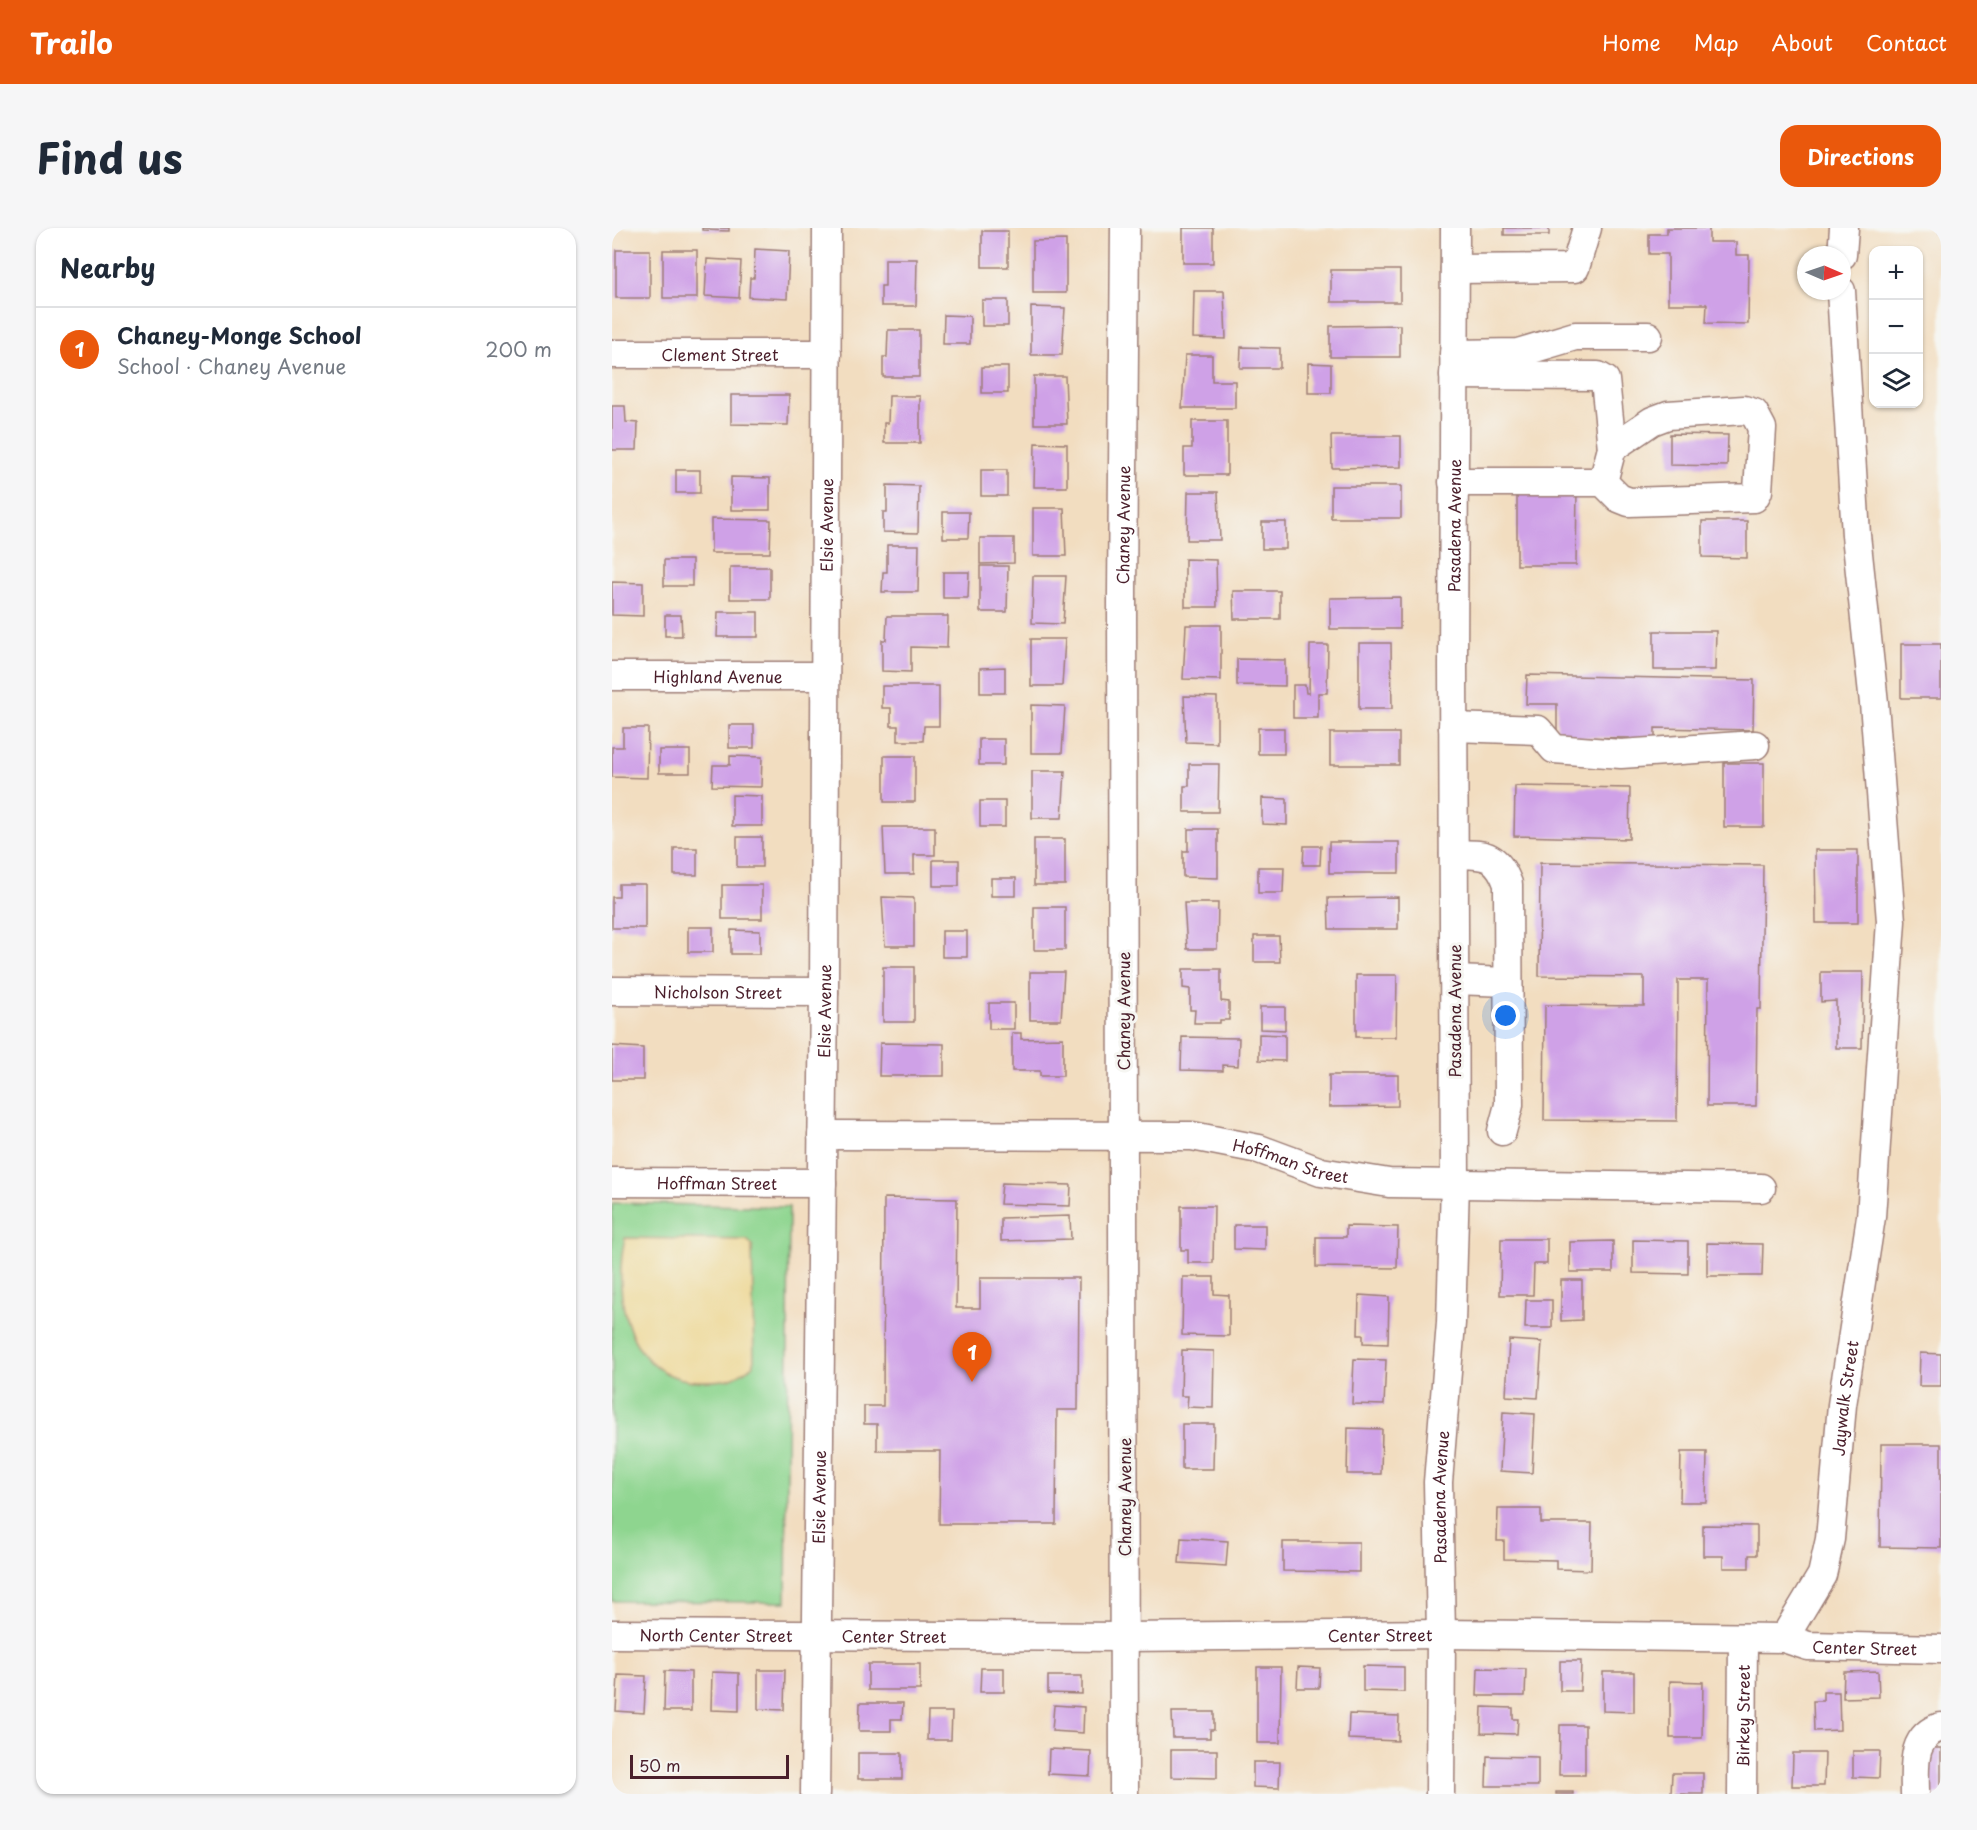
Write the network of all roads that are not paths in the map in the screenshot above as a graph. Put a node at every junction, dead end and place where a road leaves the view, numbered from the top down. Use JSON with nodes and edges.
{"nodes":[{"id":1,"x":827,"y":228,"type":"edge"},
{"id":2,"x":1125,"y":228,"type":"edge"},
{"id":3,"x":1455,"y":228,"type":"edge"},
{"id":4,"x":1587,"y":228,"type":"edge"},
{"id":5,"x":1845,"y":228,"type":"edge"},
{"id":6,"x":1843,"y":246,"type":"edge"},
{"id":7,"x":1455,"y":269,"type":"junction"},
{"id":8,"x":1842,"y":300,"type":"edge"},
{"id":9,"x":1648,"y":336,"type":"dead end"},
{"id":10,"x":612,"y":354,"type":"edge"},
{"id":11,"x":827,"y":354,"type":"junction"},
{"id":12,"x":1454,"y":364,"type":"junction"},
{"id":13,"x":1612,"y":448,"type":"junction"},
{"id":14,"x":1454,"y":482,"type":"junction"},
{"id":15,"x":1603,"y":483,"type":"junction"},
{"id":16,"x":612,"y":676,"type":"edge"},
{"id":17,"x":825,"y":676,"type":"junction"},
{"id":18,"x":1453,"y":727,"type":"junction"},
{"id":19,"x":1755,"y":745,"type":"dead end"},
{"id":20,"x":1454,"y":854,"type":"junction"},
{"id":21,"x":1454,"y":980,"type":"junction"},
{"id":22,"x":1508,"y":982,"type":"junction"},
{"id":23,"x":612,"y":991,"type":"edge"},
{"id":24,"x":824,"y":992,"type":"junction"},
{"id":25,"x":1502,"y":1131,"type":"dead end"},
{"id":26,"x":1124,"y":1134,"type":"junction"},
{"id":27,"x":822,"y":1135,"type":"junction"},
{"id":28,"x":612,"y":1182,"type":"edge"},
{"id":29,"x":822,"y":1183,"type":"junction"},
{"id":30,"x":1455,"y":1183,"type":"junction"},
{"id":31,"x":1761,"y":1188,"type":"dead end"},
{"id":32,"x":612,"y":1634,"type":"edge"},
{"id":33,"x":1442,"y":1634,"type":"junction"},
{"id":34,"x":818,"y":1635,"type":"junction"},
{"id":35,"x":1124,"y":1637,"type":"junction"},
{"id":36,"x":1743,"y":1638,"type":"junction"},
{"id":37,"x":1784,"y":1638,"type":"junction"},
{"id":38,"x":1941,"y":1649,"type":"edge"},
{"id":39,"x":1941,"y":1727,"type":"edge"},
{"id":40,"x":815,"y":1794,"type":"edge"},
{"id":41,"x":1124,"y":1794,"type":"edge"},
{"id":42,"x":1440,"y":1794,"type":"edge"},
{"id":43,"x":1742,"y":1794,"type":"edge"},
{"id":44,"x":1915,"y":1794,"type":"edge"}],
"edges":[{"from":1,"to":11,"type":"street","name":"Elsie Avenue"},
{"from":2,"to":26,"type":"street","name":"Chaney Avenue"},
{"from":3,"to":7,"type":"street","name":"Pasadena Avenue"},
{"from":4,"to":7,"type":"street"},
{"from":5,"to":6,"type":"street"},
{"from":7,"to":12,"type":"street","name":"Pasadena Avenue"},
{"from":8,"to":37,"type":"street","name":"Jaywalk Street"},
{"from":9,"to":12,"type":"street"},
{"from":10,"to":11,"type":"street","name":"Clement Street"},
{"from":11,"to":17,"type":"street","name":"Elsie Avenue"},
{"from":12,"to":13,"type":"street"},
{"from":12,"to":14,"type":"street","name":"Pasadena Avenue"},
{"from":13,"to":15,"type":"street"},
{"from":13,"to":15,"type":"street"},
{"from":14,"to":15,"type":"street"},
{"from":14,"to":18,"type":"street","name":"Pasadena Avenue"},
{"from":16,"to":17,"type":"street","name":"Highland Avenue"},
{"from":17,"to":24,"type":"street","name":"Elsie Avenue"},
{"from":18,"to":19,"type":"street"},
{"from":18,"to":20,"type":"street","name":"Pasadena Avenue"},
{"from":20,"to":21,"type":"street","name":"Pasadena Avenue"},
{"from":20,"to":22,"type":"street"},
{"from":21,"to":22,"type":"street"},
{"from":21,"to":30,"type":"street","name":"Pasadena Avenue"},
{"from":22,"to":25,"type":"street"},
{"from":23,"to":24,"type":"street","name":"Nicholson Street"},
{"from":24,"to":27,"type":"street","name":"Elsie Avenue"},
{"from":26,"to":27,"type":"street","name":"Hoffman Street"},
{"from":26,"to":30,"type":"street","name":"Hoffman Street"},
{"from":26,"to":35,"type":"street","name":"Chaney Avenue"},
{"from":27,"to":29,"type":"street","name":"Elsie Avenue"},
{"from":28,"to":29,"type":"street","name":"Hoffman Street"},
{"from":29,"to":34,"type":"street","name":"Elsie Avenue"},
{"from":30,"to":31,"type":"street","name":"Hoffman Street"},
{"from":30,"to":33,"type":"street","name":"Pasadena Avenue"},
{"from":32,"to":34,"type":"street","name":"North Center Street"},
{"from":33,"to":35,"type":"street","name":"Center Street"},
{"from":33,"to":36,"type":"street","name":"Center Street"},
{"from":33,"to":42,"type":"street","name":"Pasadena Avenue"},
{"from":34,"to":35,"type":"street","name":"Center Street"},
{"from":34,"to":40,"type":"street","name":"Elsie Avenue"},
{"from":35,"to":41,"type":"street","name":"Chaney Avenue"},
{"from":36,"to":37,"type":"street","name":"Center Street"},
{"from":36,"to":43,"type":"street","name":"Birkey Street"},
{"from":37,"to":38,"type":"street","name":"Center Street"},
{"from":39,"to":44,"type":"street"}]}
